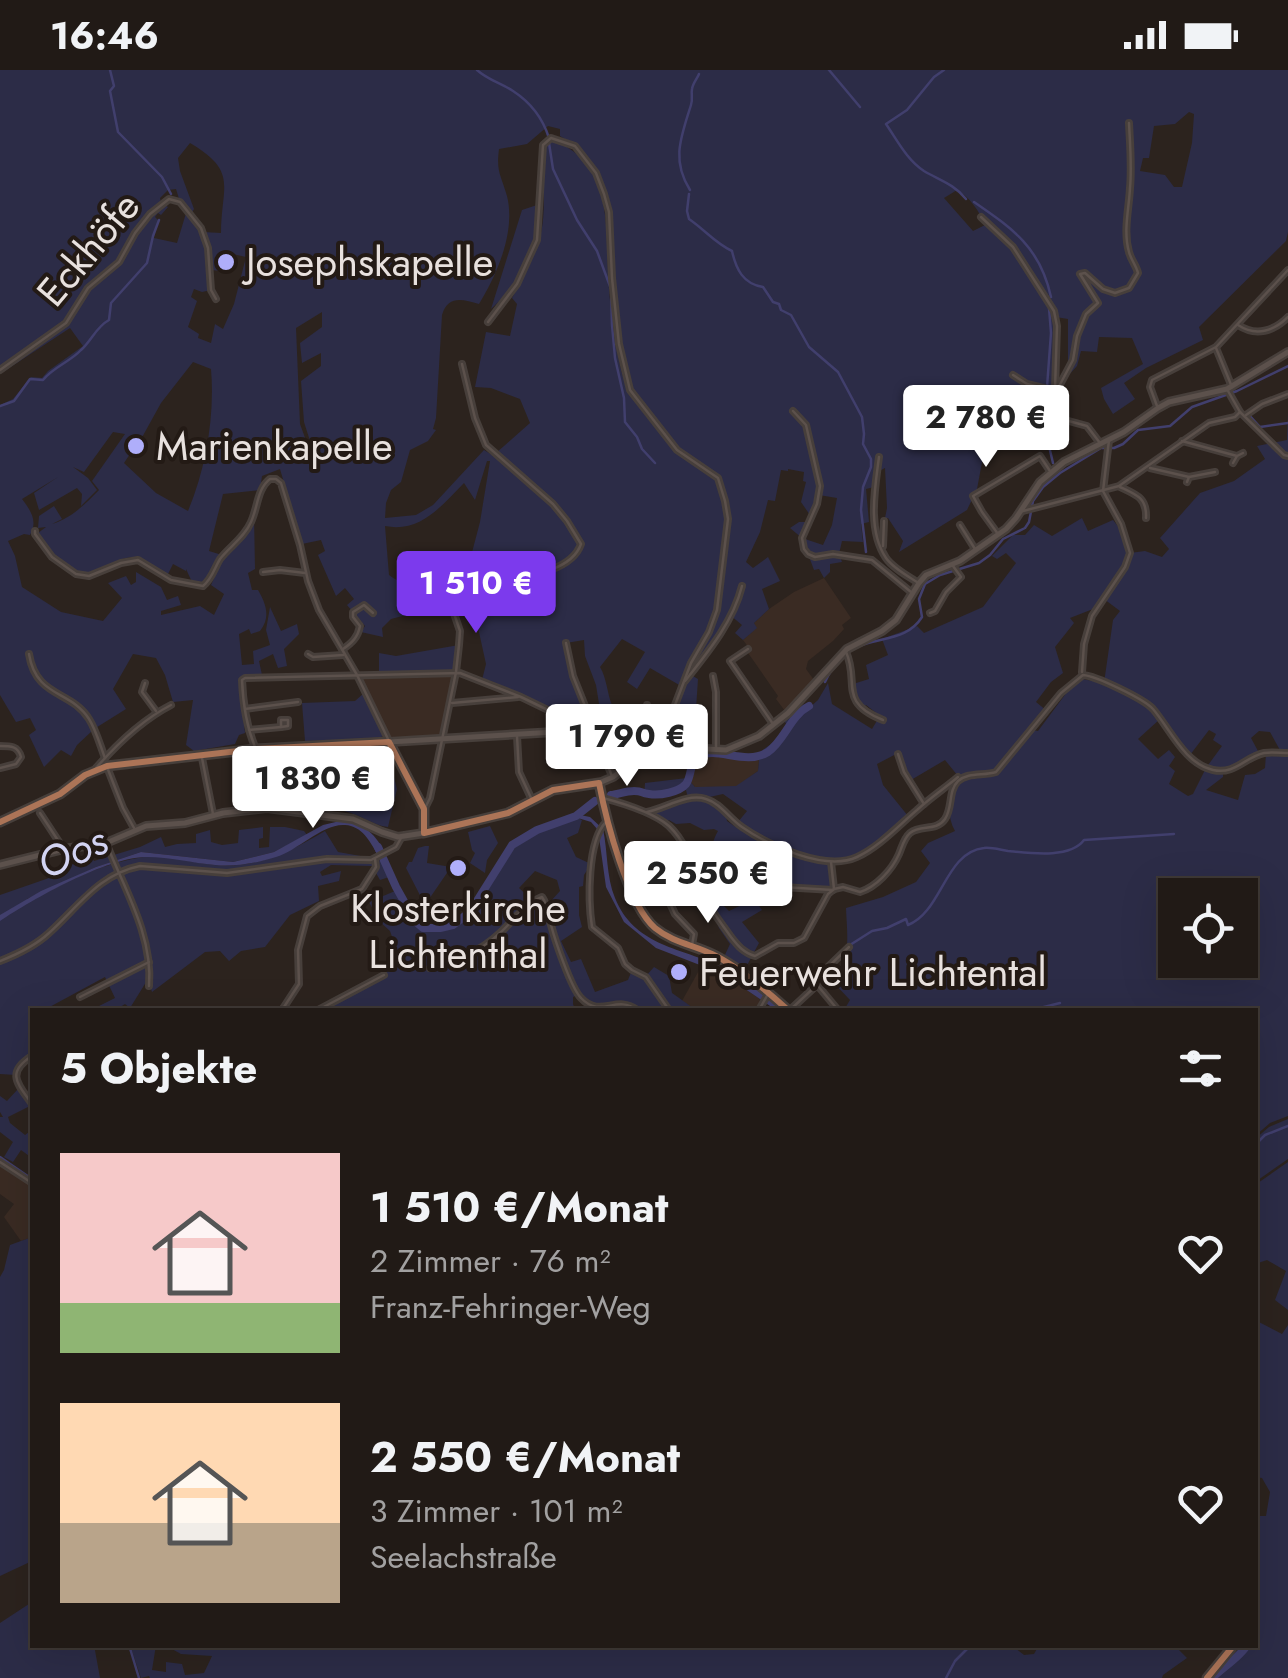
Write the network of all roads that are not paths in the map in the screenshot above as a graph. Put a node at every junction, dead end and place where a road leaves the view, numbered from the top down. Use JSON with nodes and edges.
{"nodes":[{"id":1,"x":1129,"y":123,"type":"dead end"},
{"id":2,"x":981,"y":217,"type":"dead end"},
{"id":3,"x":1288,"y":270,"type":"edge"},
{"id":4,"x":216,"y":299,"type":"dead end"},
{"id":5,"x":1288,"y":317,"type":"edge"},
{"id":6,"x":488,"y":322,"type":"dead end"},
{"id":7,"x":1237,"y":324,"type":"junction"},
{"id":8,"x":1216,"y":347,"type":"junction"},
{"id":9,"x":1288,"y":352,"type":"edge"},
{"id":10,"x":462,"y":364,"type":"dead end"},
{"id":11,"x":0,"y":370,"type":"edge"},
{"id":12,"x":1014,"y":375,"type":"dead end"},
{"id":13,"x":1230,"y":391,"type":"junction"},
{"id":14,"x":1056,"y":392,"type":"junction"},
{"id":15,"x":1288,"y":394,"type":"edge"},
{"id":16,"x":1158,"y":408,"type":"junction"},
{"id":17,"x":793,"y":411,"type":"dead end"},
{"id":18,"x":1242,"y":414,"type":"junction"},
{"id":19,"x":1182,"y":440,"type":"junction"},
{"id":20,"x":1109,"y":441,"type":"junction"},
{"id":21,"x":1100,"y":442,"type":"junction"},
{"id":22,"x":1243,"y":453,"type":"dead end"},
{"id":23,"x":1237,"y":456,"type":"junction"},
{"id":24,"x":1288,"y":456,"type":"edge"},
{"id":25,"x":879,"y":457,"type":"dead end"},
{"id":26,"x":1233,"y":462,"type":"dead end"},
{"id":27,"x":1149,"y":467,"type":"junction"},
{"id":28,"x":1050,"y":472,"type":"junction"},
{"id":29,"x":1215,"y":472,"type":"dead end"},
{"id":30,"x":1189,"y":476,"type":"junction"},
{"id":31,"x":1187,"y":482,"type":"dead end"},
{"id":32,"x":1119,"y":486,"type":"junction"},
{"id":33,"x":1103,"y":491,"type":"junction"},
{"id":34,"x":1023,"y":511,"type":"junction"},
{"id":35,"x":1146,"y":518,"type":"dead end"},
{"id":36,"x":884,"y":520,"type":"dead end"},
{"id":37,"x":960,"y":525,"type":"dead end"},
{"id":38,"x":36,"y":531,"type":"dead end"},
{"id":39,"x":999,"y":535,"type":"junction"},
{"id":40,"x":976,"y":551,"type":"junction"},
{"id":41,"x":883,"y":552,"type":"junction"},
{"id":42,"x":954,"y":568,"type":"junction"},
{"id":43,"x":263,"y":572,"type":"dead end"},
{"id":44,"x":307,"y":573,"type":"junction"},
{"id":45,"x":918,"y":582,"type":"junction"},
{"id":46,"x":742,"y":586,"type":"dead end"},
{"id":47,"x":912,"y":593,"type":"junction"},
{"id":48,"x":373,"y":612,"type":"dead end"},
{"id":49,"x":930,"y":613,"type":"dead end"},
{"id":50,"x":566,"y":643,"type":"dead end"},
{"id":51,"x":748,"y":649,"type":"dead end"},
{"id":52,"x":342,"y":650,"type":"junction"},
{"id":53,"x":847,"y":653,"type":"junction"},
{"id":54,"x":29,"y":654,"type":"dead end"},
{"id":55,"x":308,"y":654,"type":"dead end"},
{"id":56,"x":345,"y":655,"type":"junction"},
{"id":57,"x":456,"y":672,"type":"junction"},
{"id":58,"x":1082,"y":672,"type":"dead end"},
{"id":59,"x":356,"y":676,"type":"junction"},
{"id":60,"x":712,"y":676,"type":"dead end"},
{"id":61,"x":145,"y":683,"type":"dead end"},
{"id":62,"x":681,"y":686,"type":"junction"},
{"id":63,"x":520,"y":697,"type":"junction"},
{"id":64,"x":298,"y":702,"type":"dead end"},
{"id":65,"x":450,"y":703,"type":"junction"},
{"id":66,"x":170,"y":704,"type":"dead end"},
{"id":67,"x":647,"y":705,"type":"dead end"},
{"id":68,"x":244,"y":709,"type":"junction"},
{"id":69,"x":157,"y":712,"type":"junction"},
{"id":70,"x":883,"y":720,"type":"dead end"},
{"id":71,"x":774,"y":725,"type":"junction"},
{"id":72,"x":281,"y":726,"type":"dead end"},
{"id":73,"x":248,"y":730,"type":"junction"},
{"id":74,"x":592,"y":731,"type":"junction"},
{"id":75,"x":654,"y":734,"type":"junction"},
{"id":76,"x":517,"y":736,"type":"junction"},
{"id":77,"x":442,"y":739,"type":"junction"},
{"id":78,"x":389,"y":742,"type":"junction"},
{"id":79,"x":598,"y":742,"type":"dead end"},
{"id":80,"x":0,"y":746,"type":"edge"},
{"id":81,"x":649,"y":747,"type":"junction"},
{"id":82,"x":716,"y":750,"type":"junction"},
{"id":83,"x":256,"y":752,"type":"junction"},
{"id":84,"x":1288,"y":753,"type":"edge"},
{"id":85,"x":898,"y":754,"type":"dead end"},
{"id":86,"x":202,"y":756,"type":"junction"},
{"id":87,"x":106,"y":762,"type":"junction"},
{"id":88,"x":0,"y":768,"type":"edge"},
{"id":89,"x":613,"y":777,"type":"junction"},
{"id":90,"x":958,"y":777,"type":"dead end"},
{"id":91,"x":599,"y":783,"type":"junction"},
{"id":92,"x":602,"y":798,"type":"junction"},
{"id":93,"x":532,"y":802,"type":"junction"},
{"id":94,"x":924,"y":804,"type":"junction"},
{"id":95,"x":266,"y":808,"type":"junction"},
{"id":96,"x":424,"y":809,"type":"junction"},
{"id":97,"x":646,"y":812,"type":"junction"},
{"id":98,"x":40,"y":813,"type":"dead end"},
{"id":99,"x":213,"y":816,"type":"junction"},
{"id":100,"x":0,"y":822,"type":"edge"},
{"id":101,"x":602,"y":826,"type":"junction"},
{"id":102,"x":135,"y":831,"type":"junction"},
{"id":103,"x":424,"y":833,"type":"junction"},
{"id":104,"x":402,"y":838,"type":"junction"},
{"id":105,"x":106,"y":843,"type":"junction"},
{"id":106,"x":64,"y":849,"type":"junction"},
{"id":107,"x":377,"y":858,"type":"junction"},
{"id":108,"x":830,"y":861,"type":"junction"},
{"id":109,"x":0,"y":865,"type":"edge"},
{"id":110,"x":118,"y":872,"type":"junction"},
{"id":111,"x":765,"y":886,"type":"dead end"},
{"id":112,"x":834,"y":889,"type":"junction"},
{"id":113,"x":680,"y":896,"type":"dead end"},
{"id":114,"x":692,"y":946,"type":"junction"},
{"id":115,"x":850,"y":947,"type":"dead end"},
{"id":116,"x":0,"y":961,"type":"edge"},
{"id":117,"x":149,"y":962,"type":"junction"},
{"id":118,"x":430,"y":968,"type":"dead end"},
{"id":119,"x":384,"y":975,"type":"dead end"},
{"id":120,"x":817,"y":985,"type":"junction"},
{"id":121,"x":149,"y":986,"type":"dead end"},
{"id":122,"x":80,"y":997,"type":"dead end"},
{"id":123,"x":766,"y":997,"type":"junction"},
{"id":124,"x":283,"y":1008,"type":"edge"},
{"id":125,"x":322,"y":1008,"type":"edge"},
{"id":126,"x":603,"y":1008,"type":"edge"},
{"id":127,"x":603,"y":1008,"type":"edge"},
{"id":128,"x":635,"y":1008,"type":"edge"},
{"id":129,"x":669,"y":1008,"type":"edge"},
{"id":130,"x":761,"y":1008,"type":"edge"},
{"id":131,"x":785,"y":1008,"type":"edge"},
{"id":132,"x":791,"y":1008,"type":"edge"},
{"id":133,"x":836,"y":1008,"type":"edge"},
{"id":134,"x":30,"y":1057,"type":"edge"},
{"id":135,"x":30,"y":1101,"type":"edge"},
{"id":136,"x":0,"y":1162,"type":"edge"},
{"id":137,"x":30,"y":1182,"type":"edge"},
{"id":138,"x":1232,"y":1648,"type":"edge"},
{"id":139,"x":1207,"y":1678,"type":"edge"}],
"edges":[{"from":1,"to":14,"type":"street"},
{"from":2,"to":14,"type":"street"},
{"from":3,"to":7,"type":"street"},
{"from":4,"to":11,"type":"street","name":"Eckhöfe"},
{"from":5,"to":7,"type":"street"},
{"from":6,"to":62,"type":"street"},
{"from":7,"to":8,"type":"street"},
{"from":8,"to":13,"type":"street"},
{"from":8,"to":16,"type":"street"},
{"from":9,"to":13,"type":"main road"},
{"from":10,"to":57,"type":"street"},
{"from":12,"to":14,"type":"street"},
{"from":13,"to":16,"type":"main road"},
{"from":13,"to":18,"type":"street"},
{"from":14,"to":21,"type":"street"},
{"from":15,"to":18,"type":"street"},
{"from":16,"to":20,"type":"main road"},
{"from":17,"to":47,"type":"street"},
{"from":18,"to":19,"type":"street"},
{"from":18,"to":24,"type":"street"},
{"from":19,"to":23,"type":"street"},
{"from":19,"to":27,"type":"street"},
{"from":20,"to":21,"type":"main road"},
{"from":20,"to":33,"type":"street"},
{"from":21,"to":28,"type":"main road"},
{"from":22,"to":23,"type":"street"},
{"from":23,"to":26,"type":"street"},
{"from":25,"to":41,"type":"street"},
{"from":27,"to":30,"type":"street"},
{"from":27,"to":32,"type":"street"},
{"from":28,"to":34,"type":"main road"},
{"from":28,"to":39,"type":"street"},
{"from":29,"to":30,"type":"street"},
{"from":30,"to":31,"type":"street"},
{"from":32,"to":33,"type":"street"},
{"from":32,"to":35,"type":"street"},
{"from":33,"to":34,"type":"street"},
{"from":33,"to":58,"type":"street"},
{"from":34,"to":39,"type":"main road"},
{"from":36,"to":41,"type":"street"},
{"from":37,"to":40,"type":"street"},
{"from":38,"to":44,"type":"street"},
{"from":39,"to":40,"type":"main road"},
{"from":40,"to":42,"type":"main road"},
{"from":41,"to":45,"type":"street"},
{"from":42,"to":45,"type":"main road"},
{"from":42,"to":49,"type":"street"},
{"from":43,"to":44,"type":"street"},
{"from":44,"to":52,"type":"street"},
{"from":45,"to":47,"type":"main road"},
{"from":46,"to":62,"type":"street"},
{"from":47,"to":53,"type":"main road"},
{"from":48,"to":52,"type":"street"},
{"from":50,"to":74,"type":"street"},
{"from":51,"to":71,"type":"street"},
{"from":52,"to":56,"type":"street"},
{"from":53,"to":70,"type":"street"},
{"from":53,"to":71,"type":"main road"},
{"from":54,"to":87,"type":"street"},
{"from":55,"to":56,"type":"street"},
{"from":56,"to":59,"type":"street"},
{"from":57,"to":59,"type":"street"},
{"from":57,"to":63,"type":"street"},
{"from":57,"to":65,"type":"street"},
{"from":59,"to":68,"type":"street"},
{"from":59,"to":78,"type":"street"},
{"from":60,"to":82,"type":"street"},
{"from":61,"to":69,"type":"street"},
{"from":62,"to":75,"type":"street"},
{"from":63,"to":65,"type":"street"},
{"from":63,"to":74,"type":"street"},
{"from":64,"to":68,"type":"street"},
{"from":65,"to":77,"type":"street"},
{"from":66,"to":69,"type":"street"},
{"from":67,"to":75,"type":"street"},
{"from":68,"to":73,"type":"street"},
{"from":69,"to":87,"type":"street"},
{"from":71,"to":82,"type":"main road"},
{"from":72,"to":73,"type":"street"},
{"from":73,"to":83,"type":"street"},
{"from":74,"to":76,"type":"main road"},
{"from":74,"to":81,"type":"main road"},
{"from":75,"to":81,"type":"street"},
{"from":76,"to":77,"type":"main road"},
{"from":76,"to":93,"type":"street"},
{"from":77,"to":78,"type":"main road"},
{"from":77,"to":96,"type":"street"},
{"from":78,"to":83,"type":"main road"},
{"from":78,"to":96,"type":"main road"},
{"from":79,"to":89,"type":"street"},
{"from":80,"to":88,"type":"street"},
{"from":81,"to":82,"type":"main road"},
{"from":81,"to":89,"type":"main road"},
{"from":83,"to":86,"type":"main road"},
{"from":83,"to":95,"type":"street"},
{"from":84,"to":112,"type":"street"},
{"from":85,"to":94,"type":"street"},
{"from":86,"to":87,"type":"main road"},
{"from":86,"to":99,"type":"street"},
{"from":87,"to":100,"type":"main road"},
{"from":87,"to":102,"type":"street"},
{"from":89,"to":91,"type":"main road"},
{"from":90,"to":94,"type":"street"},
{"from":91,"to":92,"type":"main road"},
{"from":91,"to":93,"type":"main road"},
{"from":92,"to":97,"type":"street"},
{"from":92,"to":101,"type":"main road"},
{"from":93,"to":103,"type":"main road"},
{"from":94,"to":108,"type":"street"},
{"from":95,"to":99,"type":"main road"},
{"from":95,"to":104,"type":"main road"},
{"from":96,"to":103,"type":"main road"},
{"from":97,"to":108,"type":"street"},
{"from":97,"to":112,"type":"street"},
{"from":98,"to":106,"type":"street"},
{"from":99,"to":102,"type":"main road"},
{"from":101,"to":114,"type":"main road"},
{"from":101,"to":129,"type":"street"},
{"from":102,"to":105,"type":"main road"},
{"from":103,"to":104,"type":"main road"},
{"from":104,"to":107,"type":"street"},
{"from":105,"to":106,"type":"main road"},
{"from":105,"to":110,"type":"street"},
{"from":106,"to":109,"type":"main road"},
{"from":107,"to":110,"type":"street"},
{"from":107,"to":124,"type":"street"},
{"from":108,"to":112,"type":"street"},
{"from":110,"to":116,"type":"street"},
{"from":110,"to":117,"type":"street"},
{"from":111,"to":112,"type":"street"},
{"from":113,"to":114,"type":"street"},
{"from":114,"to":123,"type":"main road"},
{"from":115,"to":120,"type":"street"},
{"from":117,"to":121,"type":"street"},
{"from":117,"to":122,"type":"street"},
{"from":118,"to":127,"type":"street"},
{"from":119,"to":125,"type":"street"},
{"from":120,"to":132,"type":"street"},
{"from":120,"to":133,"type":"street"},
{"from":123,"to":130,"type":"street"},
{"from":123,"to":131,"type":"main road"},
{"from":126,"to":128,"type":"street"},
{"from":134,"to":135,"type":"street"},
{"from":136,"to":137,"type":"street"},
{"from":138,"to":139,"type":"main road"}]}
